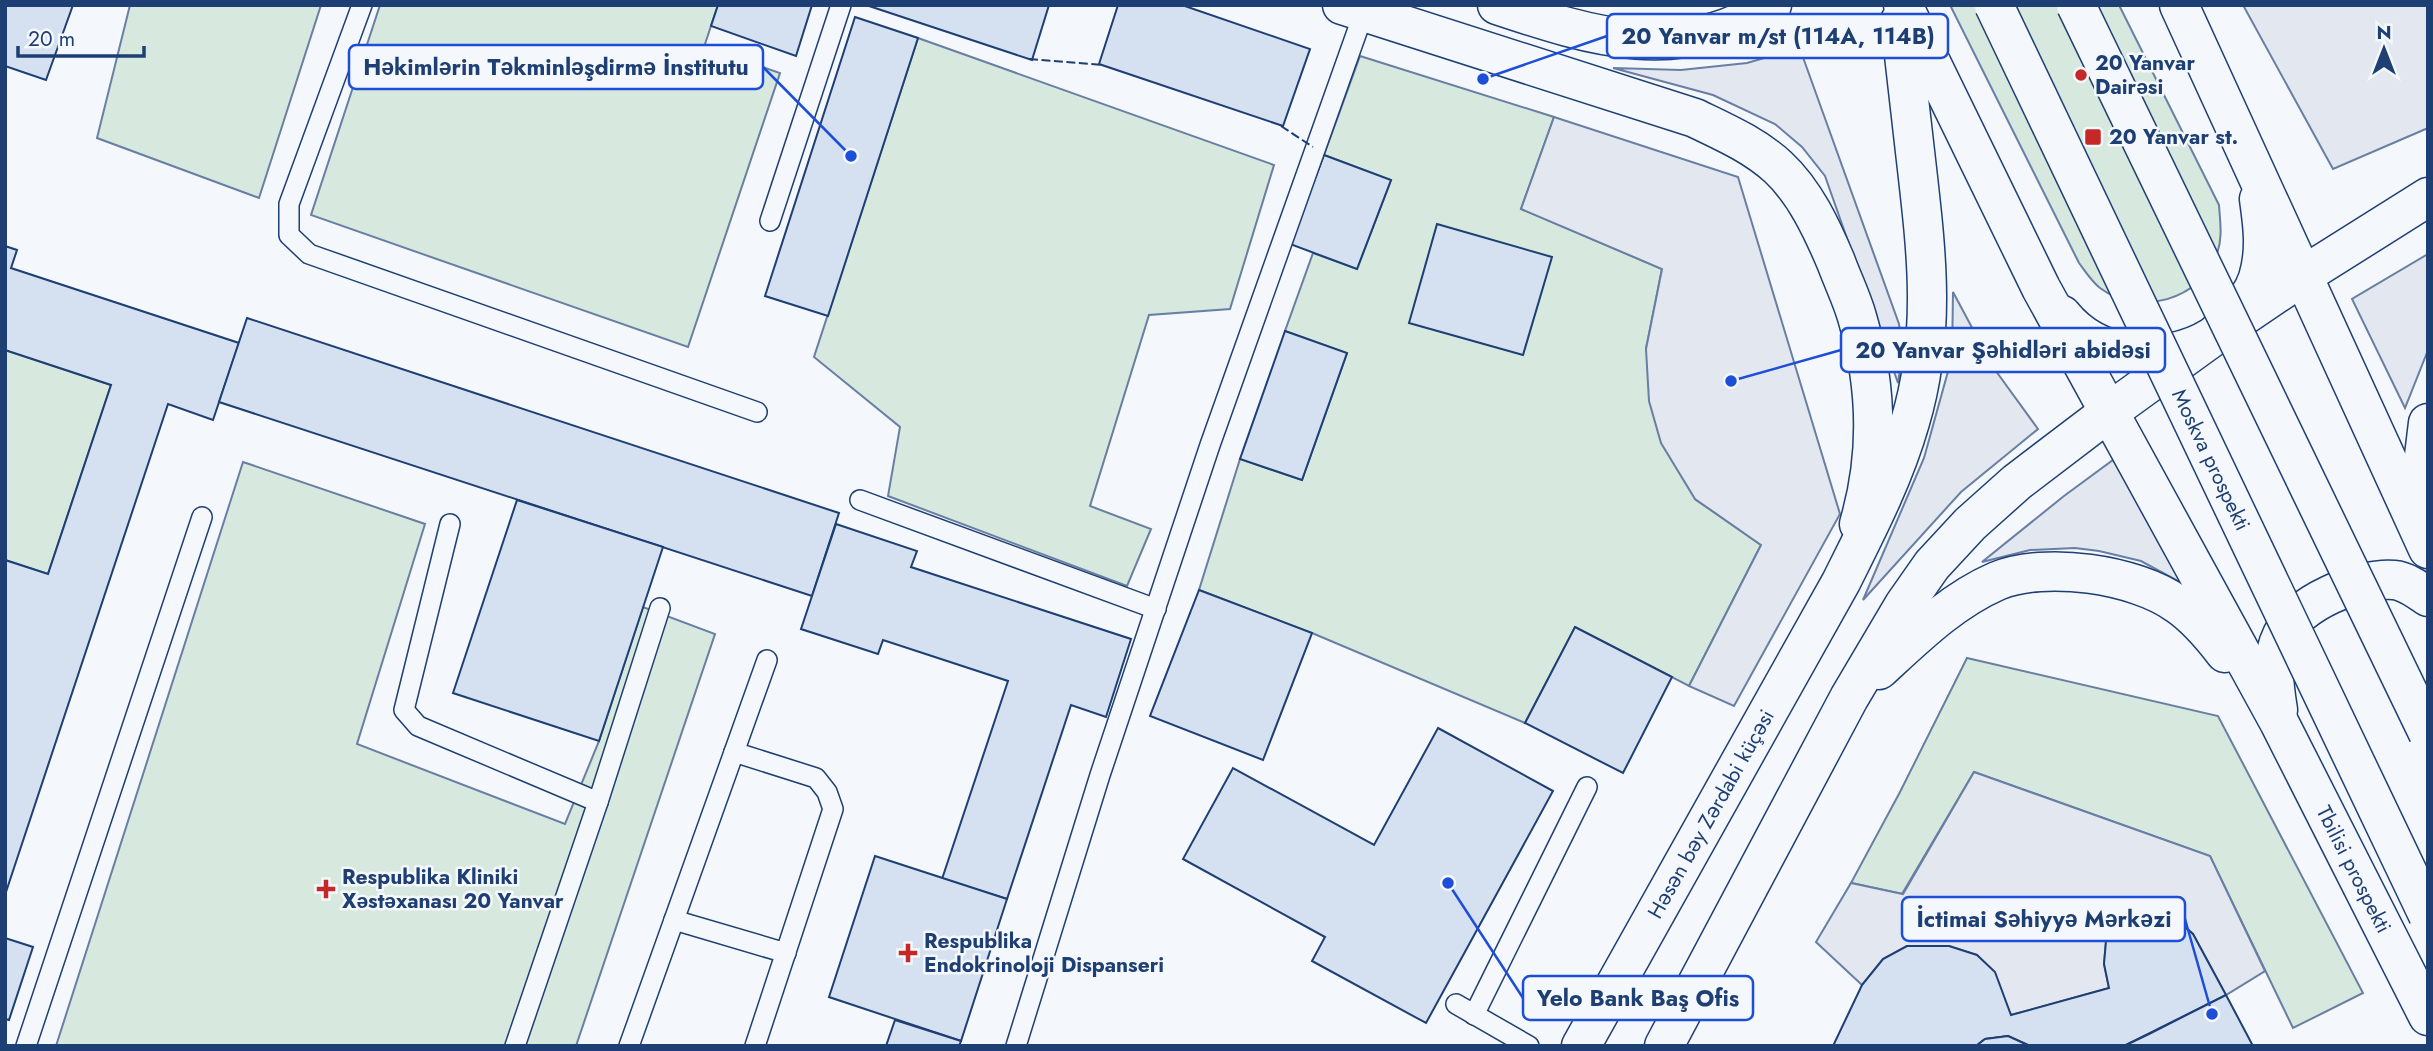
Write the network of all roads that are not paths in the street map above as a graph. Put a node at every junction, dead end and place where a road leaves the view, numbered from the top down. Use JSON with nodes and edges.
{"nodes":[{"id":1,"x":362,"y":5,"type":"edge"},
{"id":2,"x":841,"y":5,"type":"edge"},
{"id":3,"x":1497,"y":5,"type":"edge"},
{"id":4,"x":1772,"y":5,"type":"edge"},
{"id":5,"x":1900,"y":5,"type":"edge"},
{"id":6,"x":1994,"y":5,"type":"edge"},
{"id":7,"x":2076,"y":5,"type":"edge"},
{"id":8,"x":2179,"y":5,"type":"edge"},
{"id":9,"x":1353,"y":9,"type":"edge"},
{"id":10,"x":1747,"y":15,"type":"edge"},
{"id":11,"x":2253,"y":165,"type":"junction"},
{"id":12,"x":2428,"y":197,"type":"edge"},
{"id":13,"x":770,"y":221,"type":"dead end"},
{"id":14,"x":2304,"y":275,"type":"junction"},
{"id":15,"x":2041,"y":288,"type":"junction"},
{"id":16,"x":2214,"y":336,"type":"junction"},
{"id":17,"x":757,"y":412,"type":"dead end"},
{"id":18,"x":2109,"y":412,"type":"junction"},
{"id":19,"x":2428,"y":423,"type":"edge"},
{"id":20,"x":2428,"y":492,"type":"edge"},
{"id":21,"x":860,"y":500,"type":"dead end"},
{"id":22,"x":202,"y":517,"type":"dead end"},
{"id":23,"x":450,"y":524,"type":"dead end"},
{"id":24,"x":2428,"y":549,"type":"edge"},
{"id":25,"x":1840,"y":582,"type":"junction"},
{"id":26,"x":2428,"y":597,"type":"edge"},
{"id":27,"x":660,"y":608,"type":"dead end"},
{"id":28,"x":1156,"y":609,"type":"junction"},
{"id":29,"x":767,"y":660,"type":"dead end"},
{"id":30,"x":1849,"y":698,"type":"junction"},
{"id":31,"x":2279,"y":722,"type":"junction"},
{"id":32,"x":2428,"y":733,"type":"edge"},
{"id":33,"x":734,"y":752,"type":"junction"},
{"id":34,"x":1587,"y":787,"type":"dead end"},
{"id":35,"x":598,"y":802,"type":"junction"},
{"id":36,"x":2428,"y":915,"type":"edge"},
{"id":37,"x":674,"y":920,"type":"junction"},
{"id":38,"x":786,"y":953,"type":"junction"},
{"id":39,"x":1455,"y":1004,"type":"dead end"},
{"id":40,"x":1474,"y":1015,"type":"junction"},
{"id":41,"x":2428,"y":1016,"type":"edge"},
{"id":42,"x":26,"y":1046,"type":"edge"},
{"id":43,"x":516,"y":1046,"type":"edge"},
{"id":44,"x":629,"y":1046,"type":"edge"},
{"id":45,"x":755,"y":1046,"type":"edge"},
{"id":46,"x":1016,"y":1046,"type":"edge"},
{"id":47,"x":1529,"y":1046,"type":"edge"},
{"id":48,"x":1581,"y":1046,"type":"edge"},
{"id":49,"x":1664,"y":1046,"type":"edge"}],
"edges":[{"from":1,"to":17,"type":"lane"},
{"from":2,"to":13,"type":"lane"},
{"from":3,"to":10,"type":"main road"},
{"from":4,"to":10,"type":"main road"},
{"from":5,"to":15,"type":"main road"},
{"from":5,"to":25,"type":"main road"},
{"from":6,"to":36,"type":"main road","name":"Moskva prospekti","bridge":true},
{"from":7,"to":32,"type":"main road","bridge":true},
{"from":8,"to":11,"type":"main road"},
{"from":9,"to":25,"type":"main road"},
{"from":9,"to":28,"type":"lane"},
{"from":11,"to":14,"type":"main road"},
{"from":11,"to":16,"type":"main road"},
{"from":12,"to":14,"type":"main road"},
{"from":14,"to":16,"type":"main road"},
{"from":14,"to":24,"type":"main road"},
{"from":15,"to":16,"type":"main road"},
{"from":15,"to":18,"type":"main road"},
{"from":16,"to":18,"type":"main road"},
{"from":18,"to":30,"type":"main road"},
{"from":18,"to":31,"type":"main road"},
{"from":19,"to":20,"type":"main road"},
{"from":21,"to":28,"type":"lane"},
{"from":22,"to":42,"type":"lane"},
{"from":23,"to":35,"type":"lane"},
{"from":25,"to":48,"type":"main road","name":"Həsən bəy Zərdabi küçəsi"},
{"from":26,"to":31,"type":"main road"},
{"from":27,"to":35,"type":"lane"},
{"from":28,"to":46,"type":"lane"},
{"from":29,"to":33,"type":"lane"},
{"from":30,"to":31,"type":"main road"},
{"from":30,"to":49,"type":"main road"},
{"from":31,"to":41,"type":"main road","name":"Tbilisi prospekti"},
{"from":33,"to":37,"type":"lane"},
{"from":33,"to":38,"type":"lane"},
{"from":34,"to":40,"type":"lane"},
{"from":35,"to":43,"type":"lane"},
{"from":37,"to":38,"type":"lane"},
{"from":37,"to":44,"type":"lane"},
{"from":38,"to":45,"type":"lane"},
{"from":39,"to":40,"type":"lane"},
{"from":40,"to":47,"type":"lane"}]}
